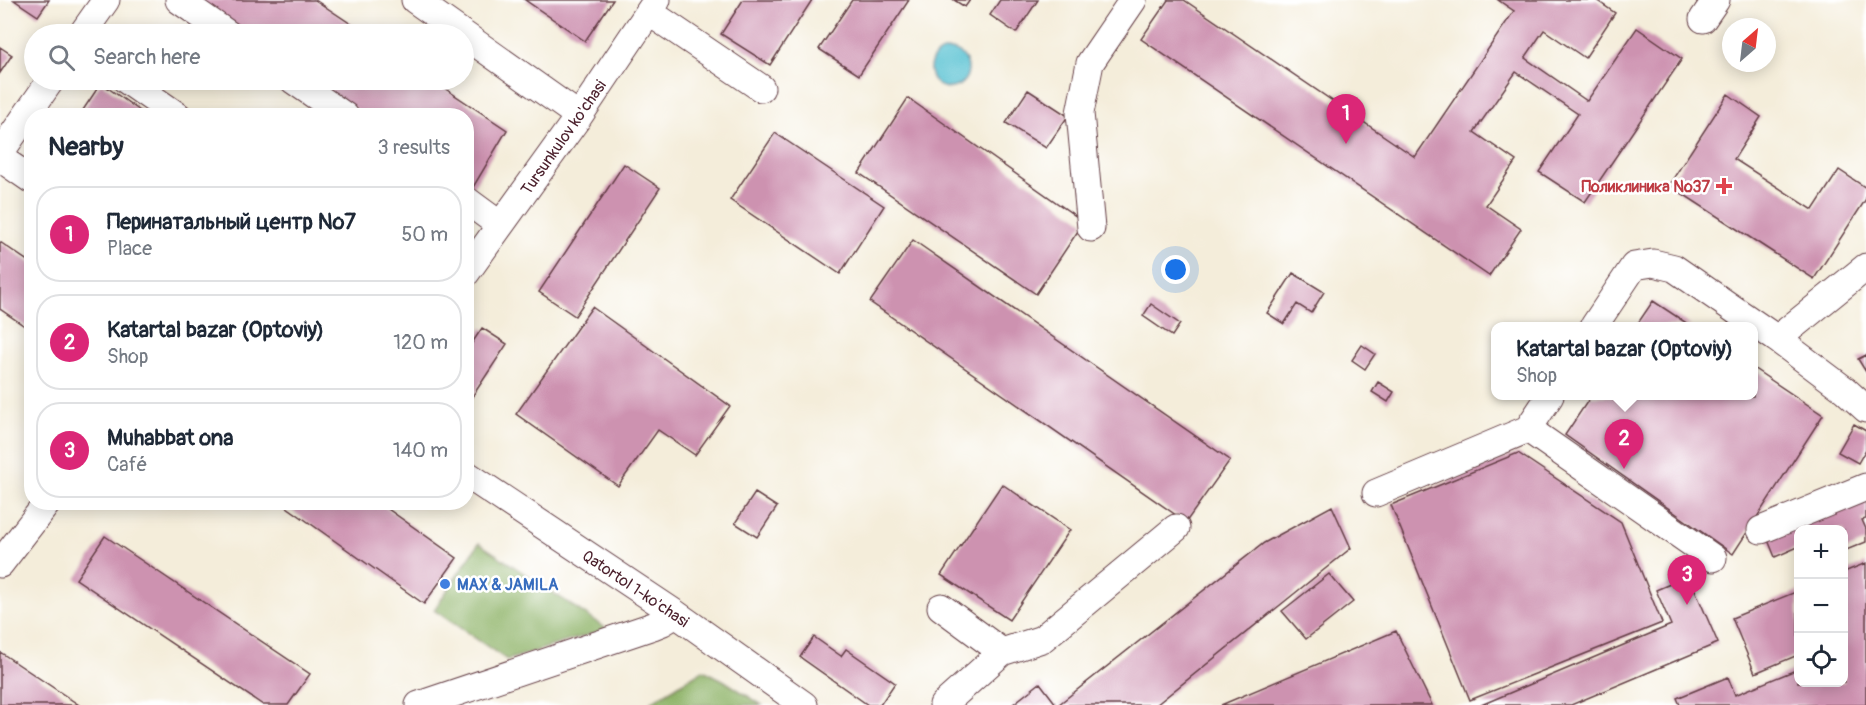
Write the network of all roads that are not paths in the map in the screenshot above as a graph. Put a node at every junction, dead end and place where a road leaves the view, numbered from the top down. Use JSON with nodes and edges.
{"nodes":[{"id":1,"x":106,"y":0,"type":"edge"},
{"id":2,"x":179,"y":0,"type":"edge"},
{"id":3,"x":414,"y":0,"type":"edge"},
{"id":4,"x":1133,"y":0,"type":"edge"},
{"id":5,"x":653,"y":6,"type":"edge"},
{"id":6,"x":89,"y":24,"type":"edge"},
{"id":7,"x":214,"y":24,"type":"edge"},
{"id":8,"x":448,"y":24,"type":"edge"},
{"id":9,"x":474,"y":42,"type":"edge"},
{"id":10,"x":761,"y":88,"type":"dead end"},
{"id":11,"x":44,"y":90,"type":"edge"},
{"id":12,"x":140,"y":90,"type":"edge"},
{"id":13,"x":307,"y":90,"type":"edge"},
{"id":14,"x":31,"y":108,"type":"edge"},
{"id":15,"x":166,"y":108,"type":"edge"},
{"id":16,"x":333,"y":108,"type":"edge"},
{"id":17,"x":579,"y":116,"type":"junction"},
{"id":18,"x":24,"y":119,"type":"edge"},
{"id":19,"x":0,"y":153,"type":"edge"},
{"id":20,"x":0,"y":158,"type":"edge"},
{"id":21,"x":24,"y":174,"type":"edge"},
{"id":22,"x":474,"y":206,"type":"edge"},
{"id":23,"x":500,"y":225,"type":"junction"},
{"id":24,"x":1091,"y":228,"type":"dead end"},
{"id":25,"x":474,"y":262,"type":"edge"},
{"id":26,"x":1866,"y":267,"type":"edge"},
{"id":27,"x":1597,"y":322,"type":"edge"},
{"id":28,"x":1752,"y":322,"type":"edge"},
{"id":29,"x":1758,"y":326,"type":"edge"},
{"id":30,"x":1777,"y":339,"type":"junction"},
{"id":31,"x":1547,"y":400,"type":"edge"},
{"id":32,"x":1866,"y":409,"type":"edge"},
{"id":33,"x":1528,"y":429,"type":"junction"},
{"id":34,"x":474,"y":479,"type":"edge"},
{"id":35,"x":1866,"y":487,"type":"edge"},
{"id":36,"x":1376,"y":494,"type":"dead end"},
{"id":37,"x":42,"y":510,"type":"edge"},
{"id":38,"x":1176,"y":528,"type":"dead end"},
{"id":39,"x":1761,"y":530,"type":"dead end"},
{"id":40,"x":1713,"y":558,"type":"dead end"},
{"id":41,"x":0,"y":564,"type":"edge"},
{"id":42,"x":942,"y":607,"type":"dead end"},
{"id":43,"x":676,"y":614,"type":"junction"},
{"id":44,"x":1002,"y":651,"type":"junction"},
{"id":45,"x":419,"y":705,"type":"edge"},
{"id":46,"x":804,"y":705,"type":"edge"},
{"id":47,"x":943,"y":705,"type":"edge"}],
"edges":[{"from":1,"to":6,"type":"street"},
{"from":2,"to":7,"type":"street"},
{"from":3,"to":8,"type":"street"},
{"from":4,"to":24,"type":"street"},
{"from":5,"to":10,"type":"street"},
{"from":5,"to":17,"type":"street","name":"Tursunkulov ko'chasi"},
{"from":9,"to":17,"type":"street"},
{"from":11,"to":14,"type":"street"},
{"from":12,"to":15,"type":"street"},
{"from":13,"to":16,"type":"street"},
{"from":17,"to":23,"type":"street","name":"Tursunkulov ko'chasi"},
{"from":18,"to":19,"type":"street"},
{"from":20,"to":21,"type":"street"},
{"from":22,"to":23,"type":"street"},
{"from":23,"to":25,"type":"street","name":"Tursunkulov ko'chasi"},
{"from":26,"to":30,"type":"street"},
{"from":27,"to":28,"type":"street"},
{"from":29,"to":30,"type":"street"},
{"from":30,"to":32,"type":"street"},
{"from":31,"to":33,"type":"street"},
{"from":33,"to":36,"type":"street"},
{"from":33,"to":40,"type":"street"},
{"from":34,"to":43,"type":"street","name":"Qatortol 1-ko'chasi"},
{"from":35,"to":39,"type":"street"},
{"from":37,"to":41,"type":"street"},
{"from":38,"to":44,"type":"street"},
{"from":42,"to":44,"type":"street"},
{"from":43,"to":45,"type":"street"},
{"from":43,"to":46,"type":"street","name":"Qatortol 1-ko'chasi"},
{"from":44,"to":47,"type":"street"}]}
